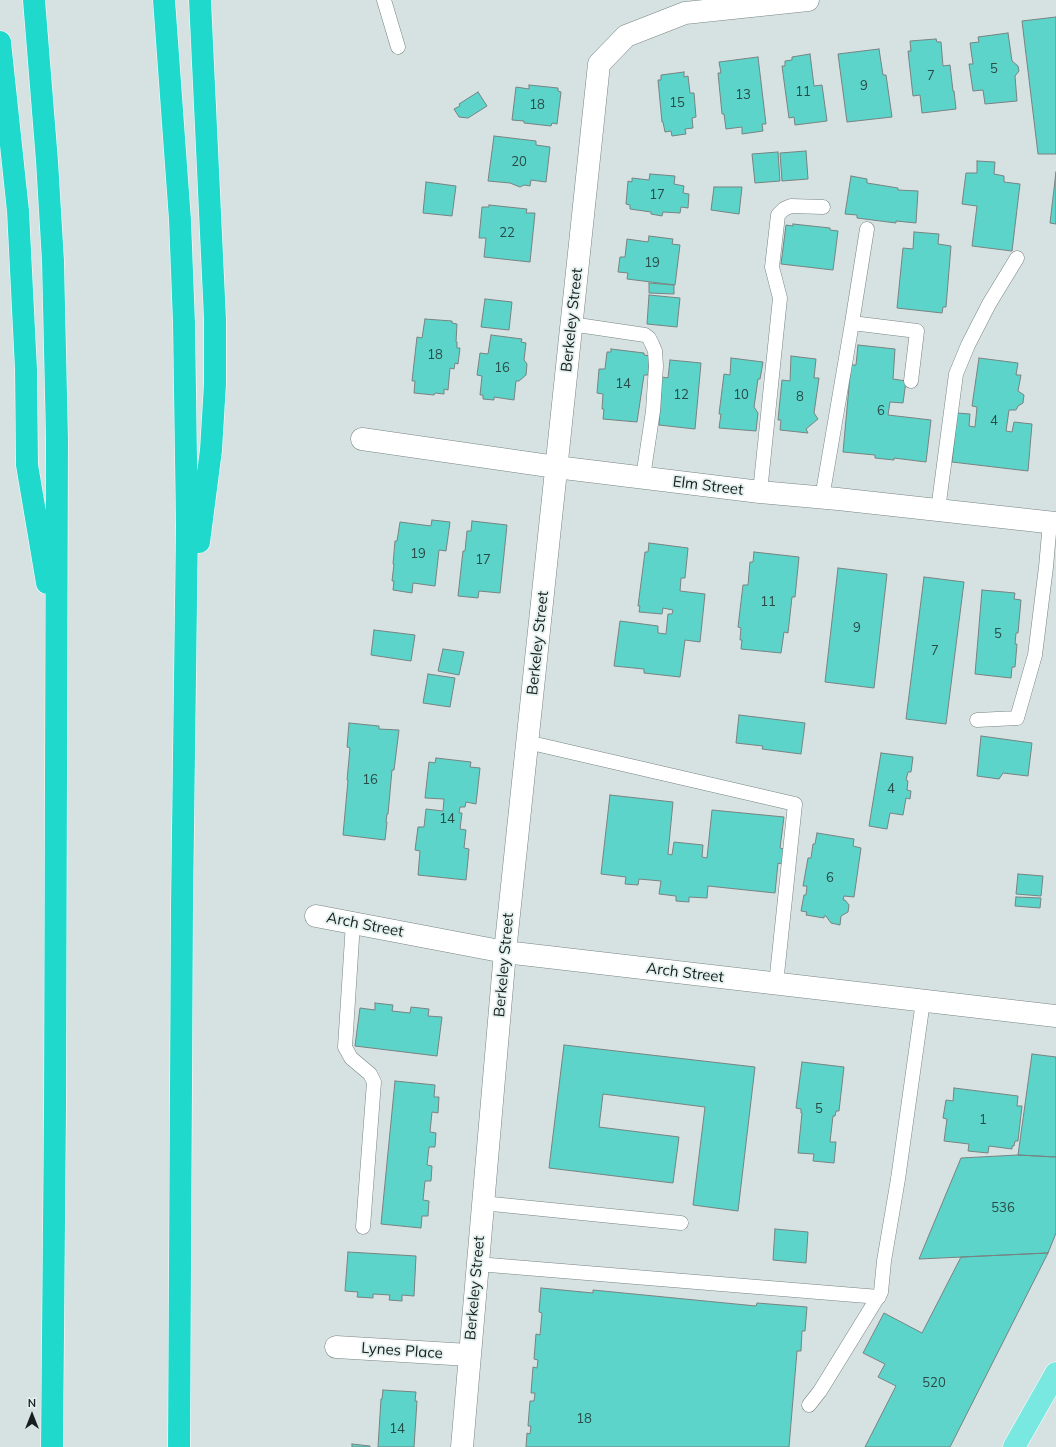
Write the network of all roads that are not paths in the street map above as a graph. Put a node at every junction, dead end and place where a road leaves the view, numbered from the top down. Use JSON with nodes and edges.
{"nodes":[{"id":1,"x":34,"y":0,"type":"edge"},
{"id":2,"x":164,"y":0,"type":"edge"},
{"id":3,"x":200,"y":0,"type":"edge"},
{"id":4,"x":384,"y":0,"type":"edge"},
{"id":5,"x":808,"y":0,"type":"edge"},
{"id":6,"x":0,"y":42,"type":"edge"},
{"id":7,"x":398,"y":47,"type":"dead end"},
{"id":8,"x":823,"y":207,"type":"dead end"},
{"id":9,"x":867,"y":229,"type":"dead end"},
{"id":10,"x":1017,"y":258,"type":"dead end"},
{"id":11,"x":852,"y":323,"type":"junction"},
{"id":12,"x":571,"y":324,"type":"junction"},
{"id":13,"x":911,"y":381,"type":"dead end"},
{"id":14,"x":362,"y":439,"type":"dead end"},
{"id":15,"x":556,"y":467,"type":"junction"},
{"id":16,"x":643,"y":477,"type":"junction"},
{"id":17,"x":760,"y":492,"type":"junction"},
{"id":18,"x":822,"y":498,"type":"junction"},
{"id":19,"x":938,"y":510,"type":"junction"},
{"id":20,"x":1053,"y":523,"type":"edge"},
{"id":21,"x":187,"y":629,"type":"junction"},
{"id":22,"x":57,"y":646,"type":"junction"},
{"id":23,"x":978,"y":720,"type":"dead end"},
{"id":24,"x":527,"y":742,"type":"junction"},
{"id":25,"x":316,"y":916,"type":"dead end"},
{"id":26,"x":353,"y":923,"type":"junction"},
{"id":27,"x":505,"y":952,"type":"junction"},
{"id":28,"x":776,"y":984,"type":"junction"},
{"id":29,"x":923,"y":1001,"type":"junction"},
{"id":30,"x":1056,"y":1016,"type":"edge"},
{"id":31,"x":482,"y":1203,"type":"junction"},
{"id":32,"x":681,"y":1223,"type":"dead end"},
{"id":33,"x":363,"y":1227,"type":"dead end"},
{"id":34,"x":477,"y":1264,"type":"junction"},
{"id":35,"x":879,"y":1296,"type":"junction"},
{"id":36,"x":336,"y":1346,"type":"dead end"},
{"id":37,"x":469,"y":1355,"type":"junction"},
{"id":38,"x":1056,"y":1373,"type":"edge"},
{"id":39,"x":809,"y":1405,"type":"dead end"},
{"id":40,"x":52,"y":1447,"type":"edge"},
{"id":41,"x":179,"y":1447,"type":"edge"},
{"id":42,"x":462,"y":1447,"type":"edge"},
{"id":43,"x":1014,"y":1447,"type":"edge"}],
"edges":[{"from":1,"to":22,"type":"highway"},
{"from":2,"to":21,"type":"highway"},
{"from":3,"to":21,"type":"highway"},
{"from":4,"to":7,"type":"lane"},
{"from":5,"to":12,"type":"street","name":"Berkeley Street"},
{"from":6,"to":22,"type":"highway"},
{"from":8,"to":17,"type":"lane"},
{"from":9,"to":11,"type":"lane"},
{"from":10,"to":19,"type":"lane"},
{"from":11,"to":13,"type":"lane"},
{"from":11,"to":18,"type":"lane"},
{"from":12,"to":15,"type":"street","name":"Berkeley Street"},
{"from":12,"to":16,"type":"lane"},
{"from":14,"to":15,"type":"street","name":"Elm Street"},
{"from":15,"to":16,"type":"street","name":"Elm Street"},
{"from":15,"to":24,"type":"street","name":"Berkeley Street"},
{"from":16,"to":17,"type":"street","name":"Elm Street"},
{"from":17,"to":18,"type":"street","name":"Elm Street"},
{"from":18,"to":19,"type":"street","name":"Elm Street"},
{"from":19,"to":20,"type":"street","name":"Elm Street"},
{"from":20,"to":23,"type":"lane"},
{"from":21,"to":41,"type":"highway"},
{"from":22,"to":40,"type":"highway"},
{"from":24,"to":27,"type":"street","name":"Berkeley Street"},
{"from":24,"to":28,"type":"lane"},
{"from":25,"to":26,"type":"street","name":"Arch Street"},
{"from":26,"to":27,"type":"street","name":"Arch Street"},
{"from":26,"to":33,"type":"lane"},
{"from":27,"to":28,"type":"street","name":"Arch Street"},
{"from":27,"to":31,"type":"street","name":"Berkeley Street"},
{"from":28,"to":29,"type":"street","name":"Arch Street"},
{"from":29,"to":30,"type":"street","name":"Arch Street"},
{"from":29,"to":35,"type":"lane"},
{"from":31,"to":32,"type":"lane"},
{"from":31,"to":34,"type":"street","name":"Berkeley Street"},
{"from":34,"to":35,"type":"lane"},
{"from":34,"to":37,"type":"street","name":"Berkeley Street"},
{"from":35,"to":39,"type":"lane"},
{"from":36,"to":37,"type":"street","name":"Lynes Place"},
{"from":37,"to":42,"type":"street","name":"Berkeley Street"},
{"from":38,"to":43,"type":"main road"}]}
